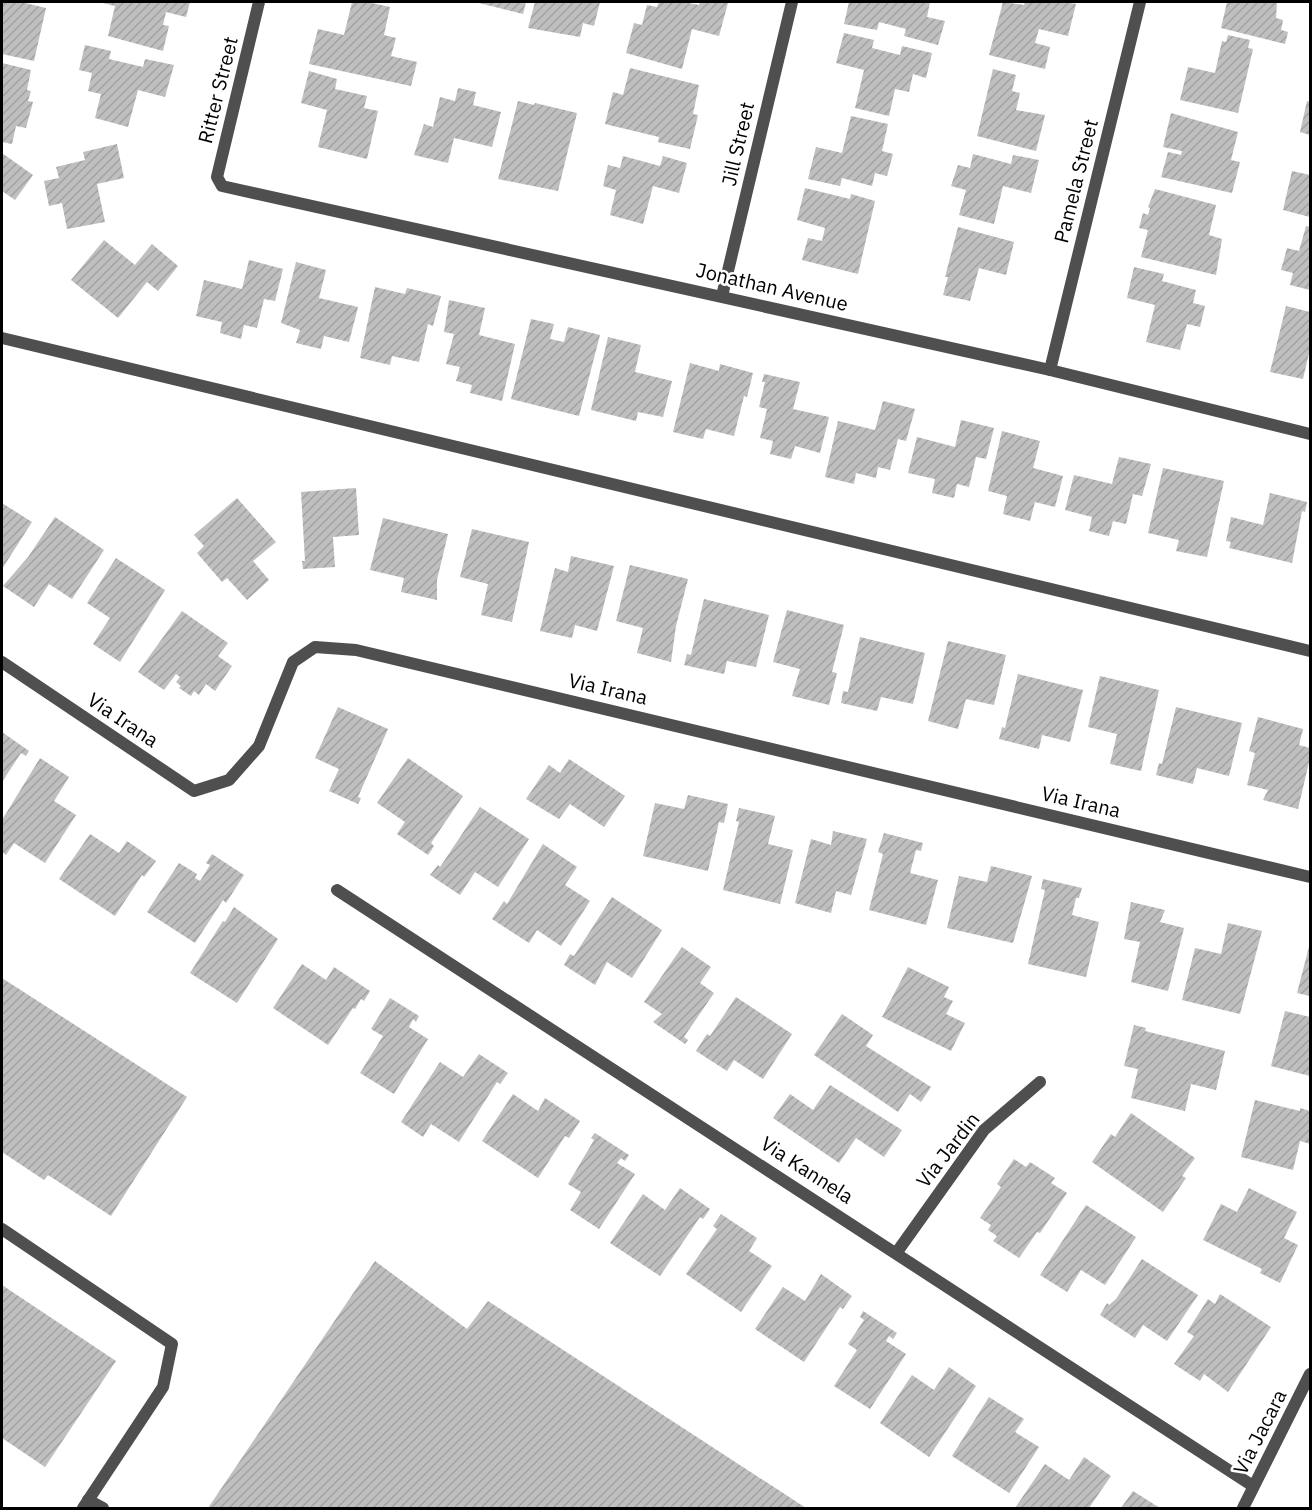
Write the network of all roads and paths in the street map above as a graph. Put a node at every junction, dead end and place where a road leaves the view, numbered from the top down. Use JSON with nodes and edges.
{"nodes":[{"id":1,"x":259,"y":2,"type":"edge"},
{"id":2,"x":792,"y":2,"type":"edge"},
{"id":3,"x":1140,"y":2,"type":"edge"},
{"id":4,"x":222,"y":186,"type":"joint"},
{"id":5,"x":722,"y":296,"type":"junction"},
{"id":6,"x":2,"y":338,"type":"edge"},
{"id":7,"x":1050,"y":370,"type":"junction"},
{"id":8,"x":1311,"y":435,"type":"edge"},
{"id":9,"x":1311,"y":651,"type":"edge"},
{"id":10,"x":2,"y":662,"type":"edge"},
{"id":11,"x":1311,"y":877,"type":"edge"},
{"id":12,"x":337,"y":890,"type":"dead end"},
{"id":13,"x":1040,"y":1082,"type":"dead end"},
{"id":14,"x":2,"y":1229,"type":"edge"},
{"id":15,"x":897,"y":1252,"type":"junction"},
{"id":16,"x":1311,"y":1374,"type":"edge"},
{"id":17,"x":1253,"y":1486,"type":"junction"},
{"id":18,"x":86,"y":1504,"type":"edge"},
{"id":19,"x":103,"y":1509,"type":"edge"},
{"id":20,"x":1243,"y":1509,"type":"edge"}],
"edges":[{"from":1,"to":4,"type":"street","name":"Ritter Street"},
{"from":2,"to":5,"type":"street","name":"Jill Street"},
{"from":3,"to":7,"type":"street","name":"Pamela Street"},
{"from":4,"to":5,"type":"street","name":"Jonathan Avenue"},
{"from":5,"to":7,"type":"street","name":"Jonathan Avenue"},
{"from":6,"to":9,"type":"street"},
{"from":7,"to":8,"type":"street","name":"Jonathan Avenue"},
{"from":10,"to":11,"type":"street","name":"Via Irana"},
{"from":12,"to":15,"type":"street","name":"Via Kannela"},
{"from":13,"to":15,"type":"street","name":"Via Jardin"},
{"from":14,"to":18,"type":"street"},
{"from":15,"to":17,"type":"street","name":"Via Kannela"},
{"from":16,"to":17,"type":"street","name":"Via Jacara"},
{"from":17,"to":20,"type":"street","name":"Via Jacara"},
{"from":18,"to":19,"type":"street"}]}
